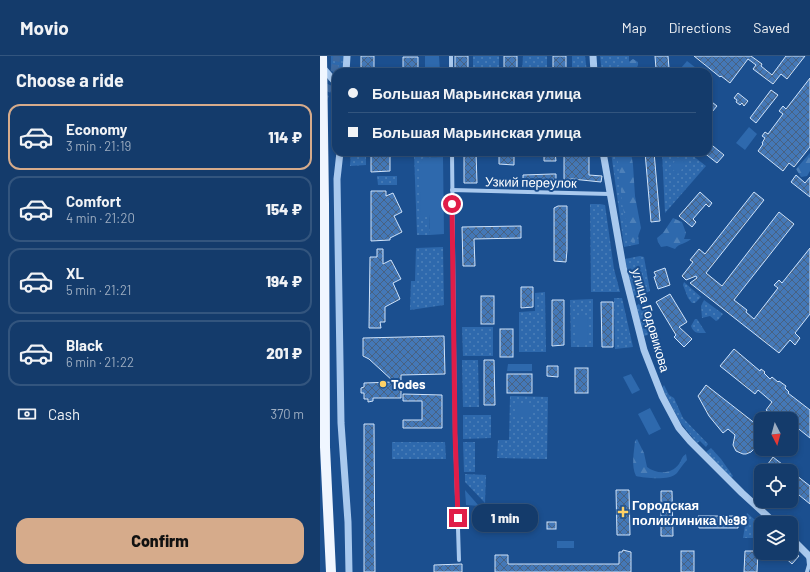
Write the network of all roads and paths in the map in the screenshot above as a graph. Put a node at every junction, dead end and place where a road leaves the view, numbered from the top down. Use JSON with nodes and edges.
{"nodes":[{"id":1,"x":322,"y":56,"type":"edge"},
{"id":2,"x":347,"y":56,"type":"edge"},
{"id":3,"x":451,"y":56,"type":"edge"},
{"id":4,"x":593,"y":56,"type":"edge"},
{"id":5,"x":322,"y":67,"type":"junction"},
{"id":6,"x":346,"y":68,"type":"edge"},
{"id":7,"x":451,"y":68,"type":"edge"},
{"id":8,"x":594,"y":68,"type":"edge"},
{"id":9,"x":332,"y":78,"type":"edge"},
{"id":10,"x":340,"y":156,"type":"edge"},
{"id":11,"x":452,"y":156,"type":"edge"},
{"id":12,"x":604,"y":156,"type":"edge"},
{"id":13,"x":452,"y":190,"type":"junction"},
{"id":14,"x":610,"y":194,"type":"junction"},
{"id":15,"x":767,"y":516,"type":"edge"},
{"id":16,"x":798,"y":545,"type":"edge"},
{"id":17,"x":809,"y":556,"type":"edge"},
{"id":18,"x":459,"y":560,"type":"dead end"},
{"id":19,"x":331,"y":572,"type":"edge"},
{"id":20,"x":349,"y":572,"type":"edge"},
{"id":21,"x":807,"y":572,"type":"edge"}],
"edges":[{"from":1,"to":5,"type":"main road"},
{"from":2,"to":6,"type":"street"},
{"from":3,"to":7,"type":"street"},
{"from":4,"to":8,"type":"street"},
{"from":5,"to":9,"type":"street"},
{"from":5,"to":19,"type":"main road"},
{"from":10,"to":20,"type":"street"},
{"from":11,"to":13,"type":"street"},
{"from":12,"to":14,"type":"street","name":"улица Годовикова"},
{"from":13,"to":14,"type":"street","name":"Узкий переулок"},
{"from":13,"to":18,"type":"street"},
{"from":14,"to":15,"type":"street","name":"улица Годовикова"},
{"from":16,"to":17,"type":"street"},
{"from":17,"to":21,"type":"street"}]}
